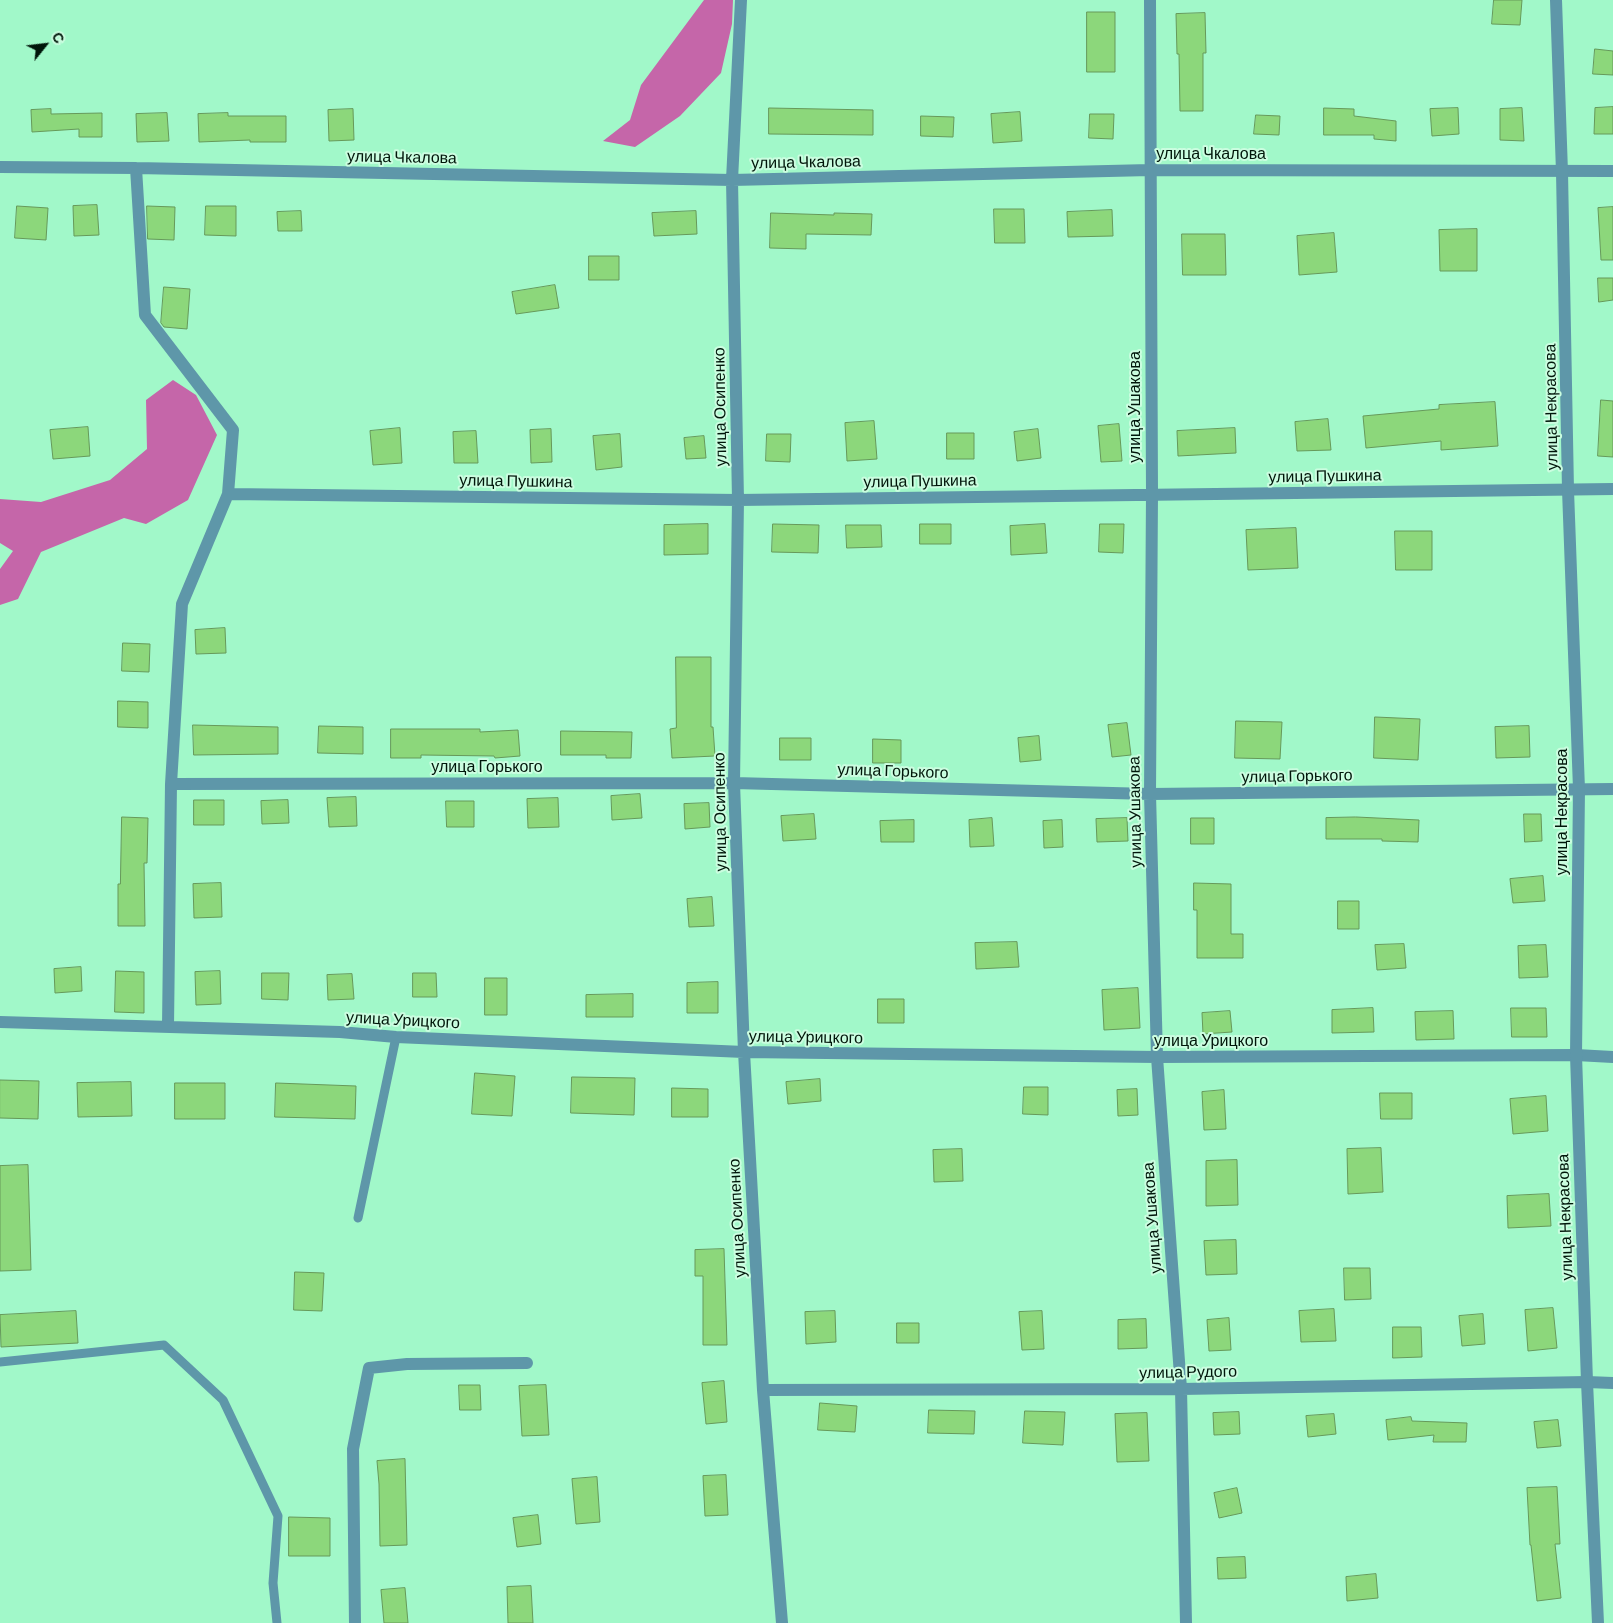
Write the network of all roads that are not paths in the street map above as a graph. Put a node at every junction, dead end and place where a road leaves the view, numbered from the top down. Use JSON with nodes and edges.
{"nodes":[{"id":1,"x":741,"y":0,"type":"edge"},
{"id":2,"x":1150,"y":0,"type":"edge"},
{"id":3,"x":1556,"y":0,"type":"edge"},
{"id":4,"x":0,"y":167,"type":"edge"},
{"id":5,"x":136,"y":168,"type":"junction"},
{"id":6,"x":1150,"y":170,"type":"junction"},
{"id":7,"x":1613,"y":171,"type":"edge"},
{"id":8,"x":1562,"y":172,"type":"junction"},
{"id":9,"x":732,"y":180,"type":"junction"},
{"id":10,"x":1568,"y":490,"type":"junction"},
{"id":11,"x":1613,"y":490,"type":"edge"},
{"id":12,"x":228,"y":494,"type":"junction"},
{"id":13,"x":1152,"y":494,"type":"junction"},
{"id":14,"x":738,"y":500,"type":"junction"},
{"id":15,"x":734,"y":783,"type":"junction"},
{"id":16,"x":171,"y":784,"type":"junction"},
{"id":17,"x":1613,"y":789,"type":"edge"},
{"id":18,"x":1580,"y":790,"type":"junction"},
{"id":19,"x":1150,"y":794,"type":"junction"},
{"id":20,"x":0,"y":1022,"type":"edge"},
{"id":21,"x":168,"y":1026,"type":"junction"},
{"id":22,"x":396,"y":1036,"type":"junction"},
{"id":23,"x":744,"y":1052,"type":"junction"},
{"id":24,"x":1576,"y":1055,"type":"junction"},
{"id":25,"x":1157,"y":1058,"type":"junction"},
{"id":26,"x":1613,"y":1058,"type":"edge"},
{"id":27,"x":358,"y":1218,"type":"dead end"},
{"id":28,"x":0,"y":1362,"type":"edge"},
{"id":29,"x":527,"y":1363,"type":"dead end"},
{"id":30,"x":1587,"y":1382,"type":"junction"},
{"id":31,"x":1613,"y":1383,"type":"edge"},
{"id":32,"x":1181,"y":1389,"type":"junction"},
{"id":33,"x":762,"y":1390,"type":"junction"},
{"id":34,"x":277,"y":1623,"type":"edge"},
{"id":35,"x":355,"y":1623,"type":"edge"},
{"id":36,"x":782,"y":1623,"type":"edge"},
{"id":37,"x":1186,"y":1623,"type":"edge"},
{"id":38,"x":1598,"y":1623,"type":"edge"}],
"edges":[{"from":1,"to":9,"type":"street","name":"улица Осипенко"},
{"from":2,"to":6,"type":"street","name":"улица Ушакова"},
{"from":3,"to":8,"type":"street","name":"улица Некрасова"},
{"from":4,"to":5,"type":"street","name":"улица Чкалова"},
{"from":5,"to":9,"type":"street","name":"улица Чкалова"},
{"from":5,"to":12,"type":"street"},
{"from":6,"to":8,"type":"street","name":"улица Чкалова"},
{"from":6,"to":9,"type":"street","name":"улица Чкалова"},
{"from":6,"to":13,"type":"street","name":"улица Ушакова"},
{"from":7,"to":8,"type":"street","name":"улица Чкалова"},
{"from":8,"to":10,"type":"street","name":"улица Некрасова"},
{"from":9,"to":14,"type":"street","name":"улица Осипенко"},
{"from":10,"to":11,"type":"street","name":"улица Пушкина"},
{"from":10,"to":13,"type":"street","name":"улица Пушкина"},
{"from":10,"to":18,"type":"street","name":"улица Некрасова"},
{"from":12,"to":14,"type":"street","name":"улица Пушкина"},
{"from":12,"to":16,"type":"street"},
{"from":13,"to":14,"type":"street","name":"улица Пушкина"},
{"from":13,"to":19,"type":"street","name":"улица Ушакова"},
{"from":14,"to":15,"type":"street","name":"улица Осипенко"},
{"from":15,"to":16,"type":"street","name":"улица Горького"},
{"from":15,"to":19,"type":"street","name":"улица Горького"},
{"from":15,"to":23,"type":"street","name":"улица Осипенко"},
{"from":16,"to":21,"type":"street"},
{"from":17,"to":18,"type":"street","name":"улица Горького"},
{"from":18,"to":19,"type":"street","name":"улица Горького"},
{"from":18,"to":24,"type":"street","name":"улица Некрасова"},
{"from":19,"to":25,"type":"street","name":"улица Ушакова"},
{"from":20,"to":21,"type":"street","name":"улица Урицкого"},
{"from":21,"to":22,"type":"street","name":"улица Урицкого"},
{"from":22,"to":23,"type":"street","name":"улица Урицкого"},
{"from":22,"to":27,"type":"lane"},
{"from":23,"to":25,"type":"street","name":"улица Урицкого"},
{"from":23,"to":33,"type":"street","name":"улица Осипенко"},
{"from":24,"to":25,"type":"street","name":"улица Урицкого"},
{"from":24,"to":26,"type":"street","name":"улица Урицкого"},
{"from":24,"to":30,"type":"street","name":"улица Некрасова"},
{"from":25,"to":32,"type":"street","name":"улица Ушакова"},
{"from":28,"to":34,"type":"lane"},
{"from":29,"to":35,"type":"street"},
{"from":30,"to":31,"type":"street","name":"улица Рудого"},
{"from":30,"to":32,"type":"street","name":"улица Рудого"},
{"from":30,"to":38,"type":"street","name":"улица Некрасова"},
{"from":32,"to":33,"type":"street","name":"улица Рудого"},
{"from":32,"to":37,"type":"street","name":"улица Ушакова"},
{"from":33,"to":36,"type":"street","name":"улица Осипенко"}]}
